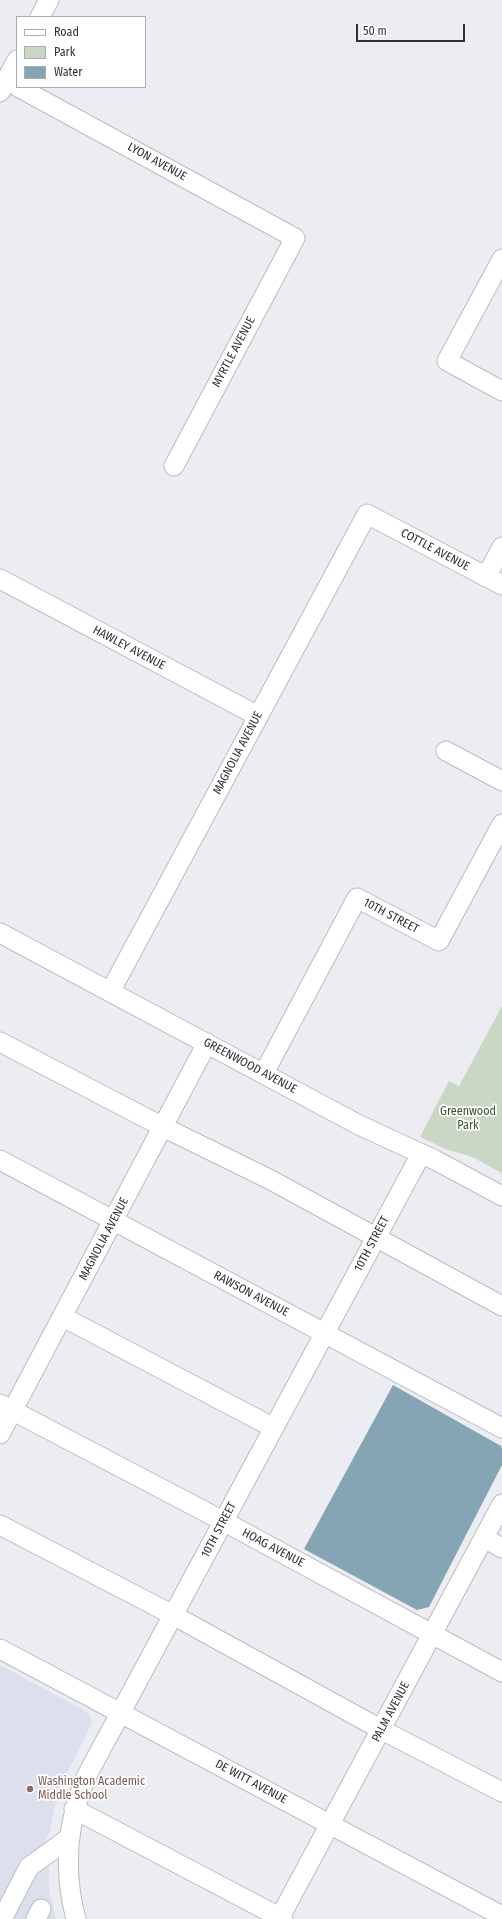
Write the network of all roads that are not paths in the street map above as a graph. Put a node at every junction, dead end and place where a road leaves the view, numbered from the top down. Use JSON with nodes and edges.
{"nodes":[{"id":1,"x":49,"y":0,"type":"edge"},
{"id":2,"x":41,"y":16,"type":"edge"},
{"id":3,"x":16,"y":64,"type":"edge"},
{"id":4,"x":10,"y":86,"type":"edge"},
{"id":5,"x":295,"y":238,"type":"joint"},
{"id":6,"x":502,"y":259,"type":"edge"},
{"id":7,"x":502,"y":391,"type":"edge"},
{"id":8,"x":174,"y":466,"type":"dead end"},
{"id":9,"x":367,"y":514,"type":"joint"},
{"id":10,"x":502,"y":547,"type":"edge"},
{"id":11,"x":0,"y":579,"type":"edge"},
{"id":12,"x":494,"y":581,"type":"edge"},
{"id":13,"x":258,"y":716,"type":"junction"},
{"id":14,"x":446,"y":751,"type":"dead end"},
{"id":15,"x":502,"y":781,"type":"edge"},
{"id":16,"x":502,"y":824,"type":"edge"},
{"id":17,"x":0,"y":933,"type":"edge"},
{"id":18,"x":110,"y":992,"type":"junction"},
{"id":19,"x":0,"y":1042,"type":"edge"},
{"id":20,"x":207,"y":1043,"type":"junction"},
{"id":21,"x":264,"y":1073,"type":"junction"},
{"id":22,"x":163,"y":1127,"type":"junction"},
{"id":23,"x":421,"y":1154,"type":"junction"},
{"id":24,"x":0,"y":1160,"type":"edge"},
{"id":25,"x":502,"y":1196,"type":"edge"},
{"id":26,"x":114,"y":1221,"type":"junction"},
{"id":27,"x":376,"y":1237,"type":"junction"},
{"id":28,"x":502,"y":1306,"type":"edge"},
{"id":29,"x":63,"y":1317,"type":"junction"},
{"id":30,"x":324,"y":1333,"type":"junction"},
{"id":31,"x":6,"y":1408,"type":"edge"},
{"id":32,"x":274,"y":1428,"type":"junction"},
{"id":33,"x":502,"y":1428,"type":"edge"},
{"id":34,"x":0,"y":1434,"type":"edge"},
{"id":35,"x":502,"y":1504,"type":"edge"},
{"id":36,"x":223,"y":1521,"type":"junction"},
{"id":37,"x":0,"y":1525,"type":"edge"},
{"id":38,"x":484,"y":1538,"type":"junction"},
{"id":39,"x":502,"y":1548,"type":"edge"},
{"id":40,"x":173,"y":1615,"type":"junction"},
{"id":41,"x":433,"y":1634,"type":"junction"},
{"id":42,"x":0,"y":1648,"type":"edge"},
{"id":43,"x":502,"y":1672,"type":"edge"},
{"id":44,"x":121,"y":1713,"type":"junction"},
{"id":45,"x":382,"y":1730,"type":"junction"},
{"id":46,"x":502,"y":1792,"type":"edge"},
{"id":47,"x":74,"y":1809,"type":"junction"},
{"id":48,"x":330,"y":1824,"type":"junction"},
{"id":49,"x":69,"y":1838,"type":"junction"},
{"id":50,"x":502,"y":1916,"type":"edge"},
{"id":51,"x":2,"y":1919,"type":"edge"},
{"id":52,"x":76,"y":1919,"type":"edge"},
{"id":53,"x":281,"y":1919,"type":"edge"}],
"edges":[{"from":1,"to":2,"type":"street"},
{"from":3,"to":4,"type":"street"},
{"from":4,"to":5,"type":"street","name":"LYON AVENUE"},
{"from":5,"to":8,"type":"street","name":"MYRTLE AVENUE"},
{"from":6,"to":7,"type":"street"},
{"from":9,"to":12,"type":"street","name":"COTTLE AVENUE"},
{"from":9,"to":13,"type":"street","name":"MAGNOLIA AVENUE"},
{"from":10,"to":12,"type":"street"},
{"from":11,"to":13,"type":"street","name":"HAWLEY AVENUE"},
{"from":13,"to":18,"type":"street","name":"MAGNOLIA AVENUE"},
{"from":14,"to":15,"type":"street"},
{"from":16,"to":21,"type":"street","name":"10TH STREET"},
{"from":17,"to":18,"type":"street","name":"GREENWOOD AVENUE"},
{"from":18,"to":20,"type":"street","name":"GREENWOOD AVENUE"},
{"from":19,"to":22,"type":"street"},
{"from":20,"to":21,"type":"street","name":"GREENWOOD AVENUE"},
{"from":20,"to":22,"type":"street","name":"MAGNOLIA AVENUE"},
{"from":21,"to":23,"type":"street","name":"GREENWOOD AVENUE"},
{"from":22,"to":26,"type":"street","name":"MAGNOLIA AVENUE"},
{"from":22,"to":27,"type":"street"},
{"from":23,"to":25,"type":"street","name":"GREENWOOD AVENUE"},
{"from":23,"to":27,"type":"street","name":"10TH STREET"},
{"from":24,"to":26,"type":"street","name":"RAWSON AVENUE"},
{"from":26,"to":29,"type":"street","name":"MAGNOLIA AVENUE"},
{"from":26,"to":30,"type":"street","name":"RAWSON AVENUE"},
{"from":27,"to":28,"type":"street"},
{"from":27,"to":30,"type":"street","name":"10TH STREET"},
{"from":29,"to":31,"type":"street","name":"MAGNOLIA AVENUE"},
{"from":29,"to":32,"type":"street"},
{"from":30,"to":32,"type":"street","name":"10TH STREET"},
{"from":30,"to":33,"type":"street","name":"RAWSON AVENUE"},
{"from":31,"to":34,"type":"street","name":"MAGNOLIA AVENUE"},
{"from":31,"to":36,"type":"street","name":"HOAG AVENUE"},
{"from":32,"to":36,"type":"street","name":"10TH STREET"},
{"from":35,"to":38,"type":"street","name":"PALM AVENUE"},
{"from":36,"to":40,"type":"street","name":"10TH STREET"},
{"from":36,"to":41,"type":"street","name":"HOAG AVENUE"},
{"from":37,"to":40,"type":"street"},
{"from":38,"to":39,"type":"street"},
{"from":38,"to":41,"type":"street","name":"PALM AVENUE"},
{"from":40,"to":44,"type":"street","name":"10TH STREET"},
{"from":40,"to":45,"type":"street"},
{"from":41,"to":43,"type":"street","name":"HOAG AVENUE"},
{"from":41,"to":45,"type":"street","name":"PALM AVENUE"},
{"from":42,"to":44,"type":"street","name":"DE WITT AVENUE"},
{"from":44,"to":47,"type":"street","name":"10TH STREET"},
{"from":44,"to":48,"type":"street","name":"DE WITT AVENUE"},
{"from":45,"to":46,"type":"street"},
{"from":45,"to":48,"type":"street","name":"PALM AVENUE"},
{"from":47,"to":49,"type":"street","name":"10TH STREET"},
{"from":47,"to":53,"type":"street"},
{"from":48,"to":50,"type":"street","name":"DE WITT AVENUE"},
{"from":48,"to":53,"type":"street","name":"PALM AVENUE"},
{"from":49,"to":51,"type":"street"},
{"from":49,"to":52,"type":"street","name":"10TH STREET"}]}
